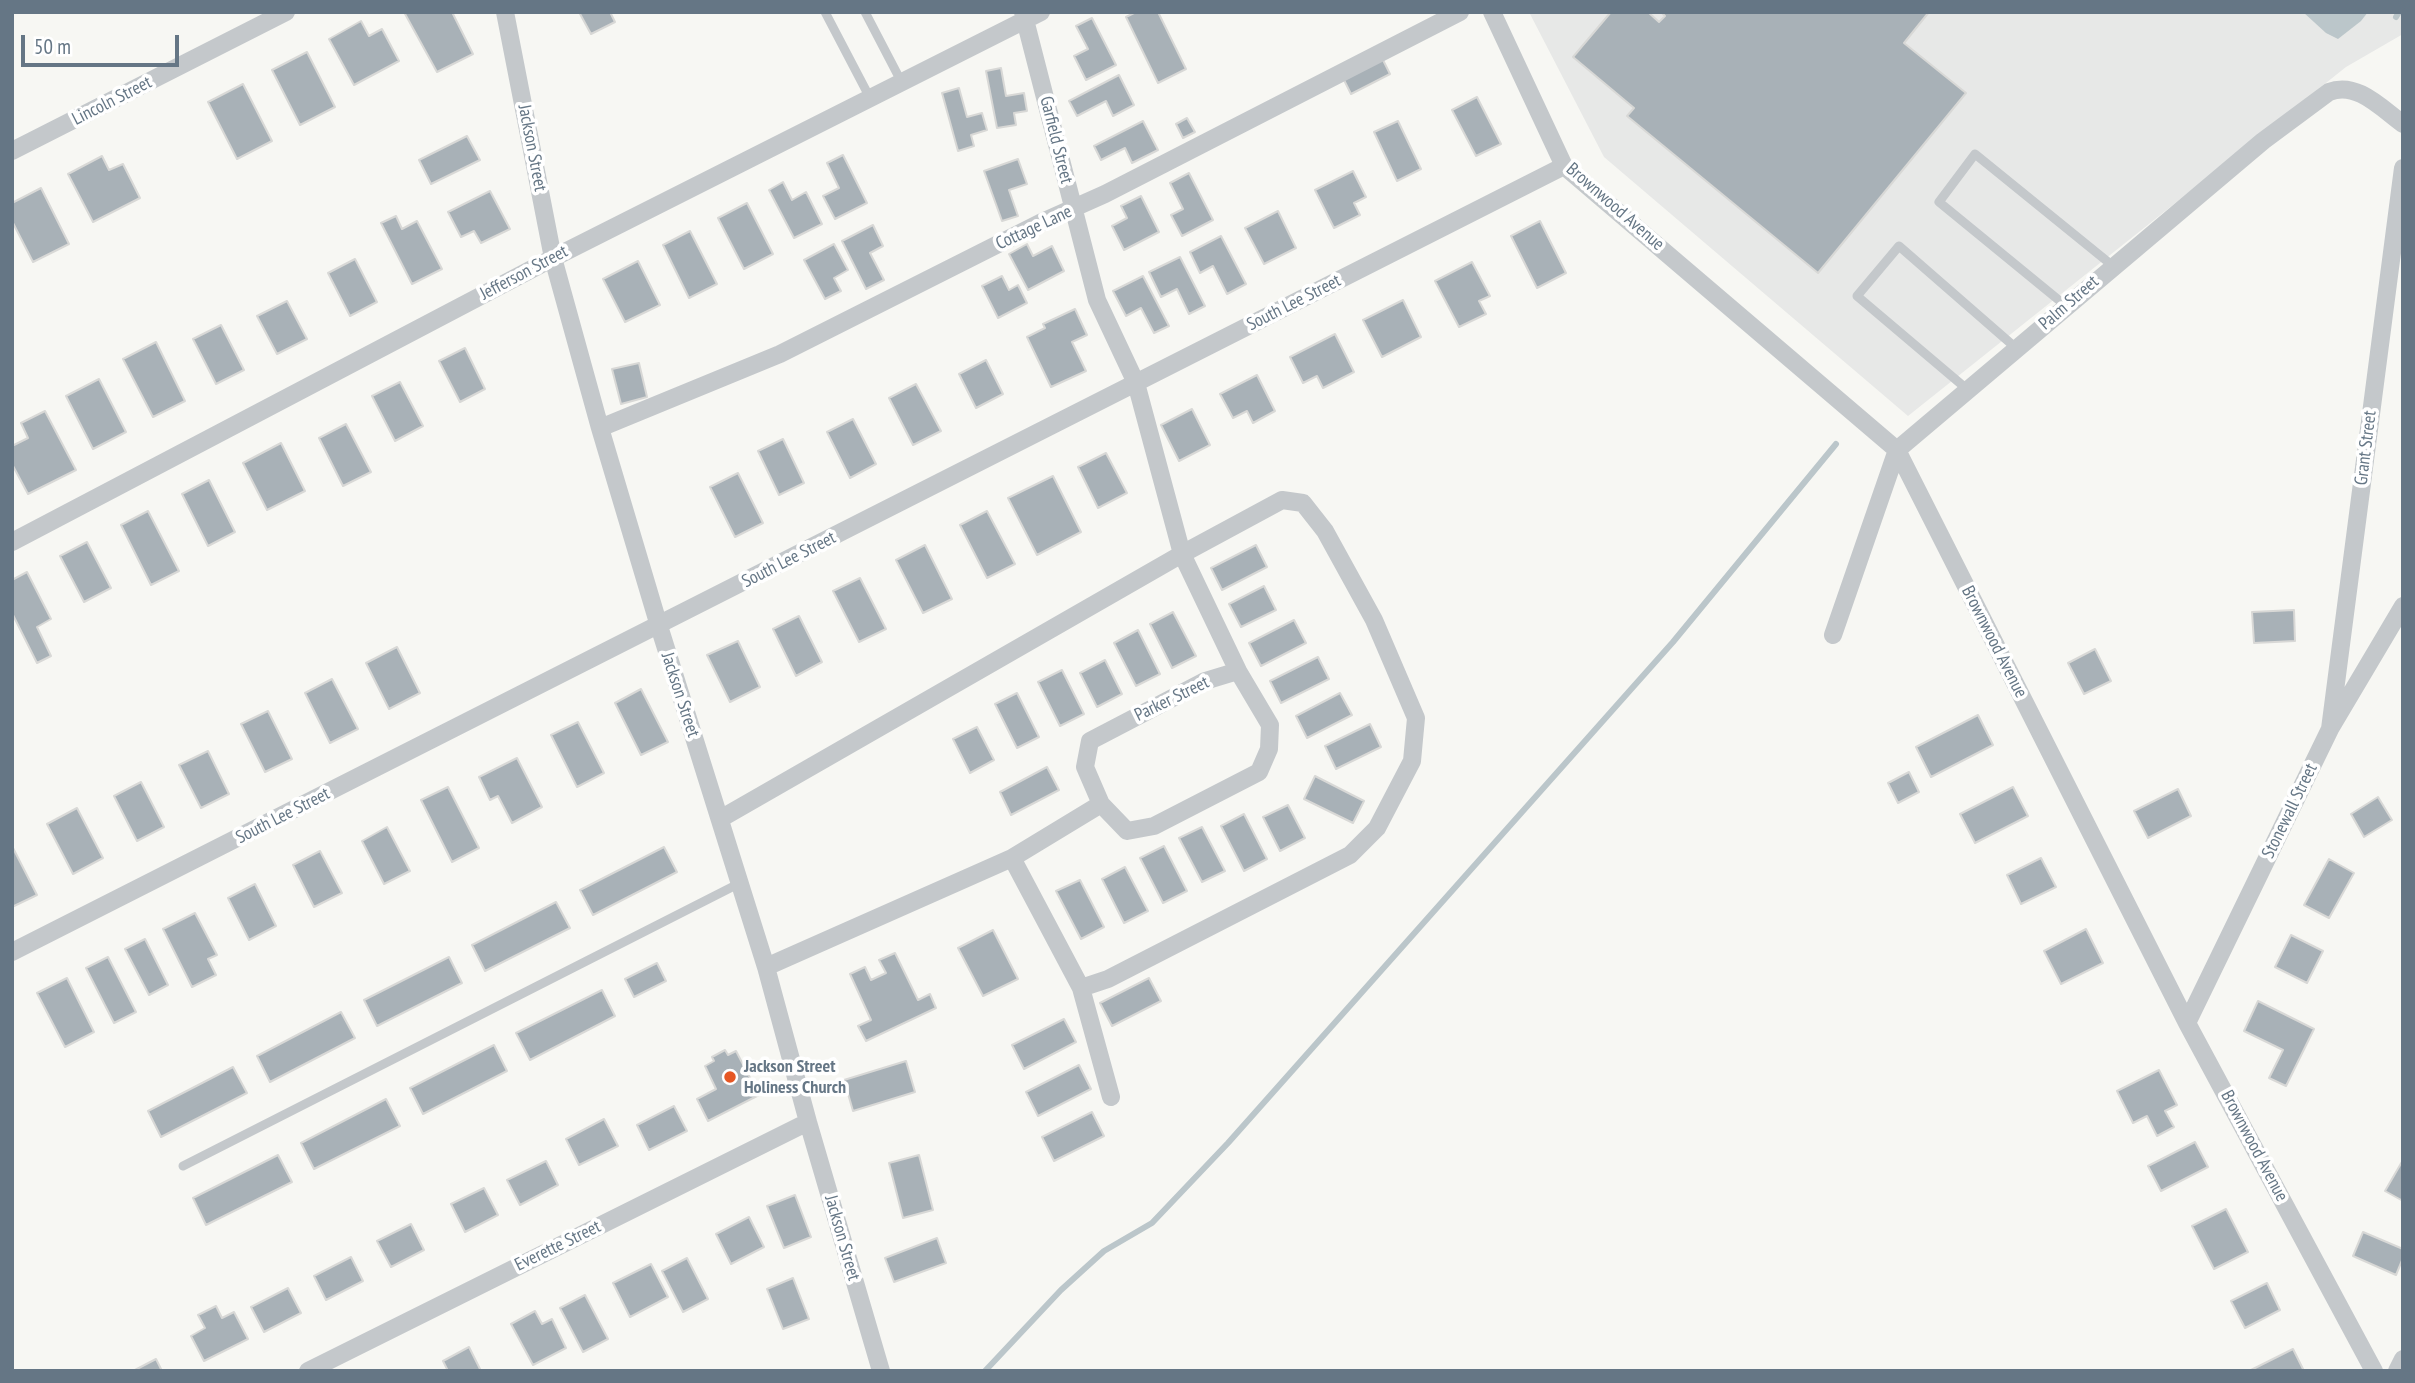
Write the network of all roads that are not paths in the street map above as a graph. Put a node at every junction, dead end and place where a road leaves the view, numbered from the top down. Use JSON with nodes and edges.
{"nodes":[{"id":1,"x":286,"y":12,"type":"edge"},
{"id":2,"x":505,"y":12,"type":"edge"},
{"id":3,"x":825,"y":12,"type":"edge"},
{"id":4,"x":865,"y":12,"type":"edge"},
{"id":5,"x":1460,"y":12,"type":"edge"},
{"id":6,"x":1492,"y":12,"type":"edge"},
{"id":7,"x":1030,"y":15,"type":"edge"},
{"id":8,"x":902,"y":82,"type":"junction"},
{"id":9,"x":870,"y":99,"type":"junction"},
{"id":10,"x":2403,"y":124,"type":"edge"},
{"id":11,"x":12,"y":151,"type":"edge"},
{"id":12,"x":1564,"y":166,"type":"junction"},
{"id":13,"x":2403,"y":168,"type":"edge"},
{"id":14,"x":1074,"y":209,"type":"junction"},
{"id":15,"x":553,"y":258,"type":"junction"},
{"id":16,"x":2113,"y":266,"type":"junction"},
{"id":17,"x":2066,"y":306,"type":"junction"},
{"id":18,"x":2016,"y":348,"type":"junction"},
{"id":19,"x":1136,"y":383,"type":"junction"},
{"id":20,"x":1968,"y":390,"type":"junction"},
{"id":21,"x":600,"y":429,"type":"junction"},
{"id":22,"x":1897,"y":450,"type":"junction"},
{"id":23,"x":12,"y":542,"type":"edge"},
{"id":24,"x":1182,"y":554,"type":"junction"},
{"id":25,"x":2403,"y":606,"type":"edge"},
{"id":26,"x":659,"y":626,"type":"junction"},
{"id":27,"x":1833,"y":635,"type":"dead end"},
{"id":28,"x":1238,"y":671,"type":"junction"},
{"id":29,"x":2330,"y":729,"type":"junction"},
{"id":30,"x":1101,"y":804,"type":"junction"},
{"id":31,"x":720,"y":819,"type":"junction"},
{"id":32,"x":1012,"y":858,"type":"junction"},
{"id":33,"x":740,"y":883,"type":"junction"},
{"id":34,"x":12,"y":952,"type":"edge"},
{"id":35,"x":766,"y":967,"type":"junction"},
{"id":36,"x":1081,"y":988,"type":"junction"},
{"id":37,"x":2187,"y":1023,"type":"junction"},
{"id":38,"x":1111,"y":1097,"type":"dead end"},
{"id":39,"x":808,"y":1122,"type":"junction"},
{"id":40,"x":183,"y":1166,"type":"dead end"},
{"id":41,"x":2403,"y":1359,"type":"edge"},
{"id":42,"x":308,"y":1371,"type":"edge"},
{"id":43,"x":881,"y":1371,"type":"edge"},
{"id":44,"x":2374,"y":1371,"type":"edge"},
{"id":45,"x":2397,"y":1371,"type":"edge"}],
"edges":[{"from":1,"to":11,"type":"street","name":"Lincoln Street"},
{"from":2,"to":15,"type":"street","name":"Jackson Street"},
{"from":3,"to":9,"type":"lane"},
{"from":4,"to":8,"type":"lane"},
{"from":5,"to":14,"type":"street","name":"Cottage Lane"},
{"from":6,"to":12,"type":"street","name":"Brownwood Avenue"},
{"from":7,"to":8,"type":"street","name":"Jefferson Street"},
{"from":7,"to":14,"type":"street","name":"Garfield Street"},
{"from":8,"to":9,"type":"street","name":"Jefferson Street"},
{"from":9,"to":15,"type":"street","name":"Jefferson Street"},
{"from":10,"to":16,"type":"street","name":"Palm Street"},
{"from":12,"to":19,"type":"street","name":"South Lee Street"},
{"from":12,"to":22,"type":"street","name":"Brownwood Avenue"},
{"from":13,"to":29,"type":"street","name":"Grant Street"},
{"from":14,"to":19,"type":"street","name":"Garfield Street"},
{"from":14,"to":21,"type":"street","name":"Cottage Lane"},
{"from":15,"to":21,"type":"street","name":"Jackson Street"},
{"from":15,"to":23,"type":"street","name":"Jefferson Street"},
{"from":16,"to":17,"type":"street","name":"Palm Street"},
{"from":16,"to":17,"type":"lane"},
{"from":17,"to":18,"type":"street","name":"Palm Street"},
{"from":18,"to":20,"type":"street","name":"Palm Street"},
{"from":18,"to":20,"type":"lane"},
{"from":19,"to":24,"type":"street","name":"Garfield Street"},
{"from":19,"to":26,"type":"street","name":"South Lee Street"},
{"from":20,"to":22,"type":"street","name":"Palm Street"},
{"from":21,"to":26,"type":"street","name":"Jackson Street"},
{"from":22,"to":27,"type":"street"},
{"from":22,"to":37,"type":"street","name":"Brownwood Avenue"},
{"from":24,"to":28,"type":"street","name":"Garfield Street"},
{"from":24,"to":31,"type":"street"},
{"from":24,"to":36,"type":"street"},
{"from":25,"to":29,"type":"street","name":"Stonewall Street"},
{"from":26,"to":31,"type":"street","name":"Jackson Street"},
{"from":26,"to":34,"type":"street","name":"South Lee Street"},
{"from":28,"to":30,"type":"street","name":"Parker Street"},
{"from":28,"to":30,"type":"street","name":"Parker Street"},
{"from":29,"to":37,"type":"street","name":"Stonewall Street"},
{"from":30,"to":32,"type":"street"},
{"from":31,"to":33,"type":"street","name":"Jackson Street"},
{"from":32,"to":35,"type":"street"},
{"from":32,"to":36,"type":"street"},
{"from":33,"to":35,"type":"street","name":"Jackson Street"},
{"from":33,"to":40,"type":"lane"},
{"from":35,"to":39,"type":"street","name":"Jackson Street"},
{"from":36,"to":38,"type":"street"},
{"from":37,"to":44,"type":"street","name":"Brownwood Avenue"},
{"from":39,"to":42,"type":"street","name":"Everette Street"},
{"from":39,"to":43,"type":"street","name":"Jackson Street"},
{"from":41,"to":45,"type":"street"}]}
